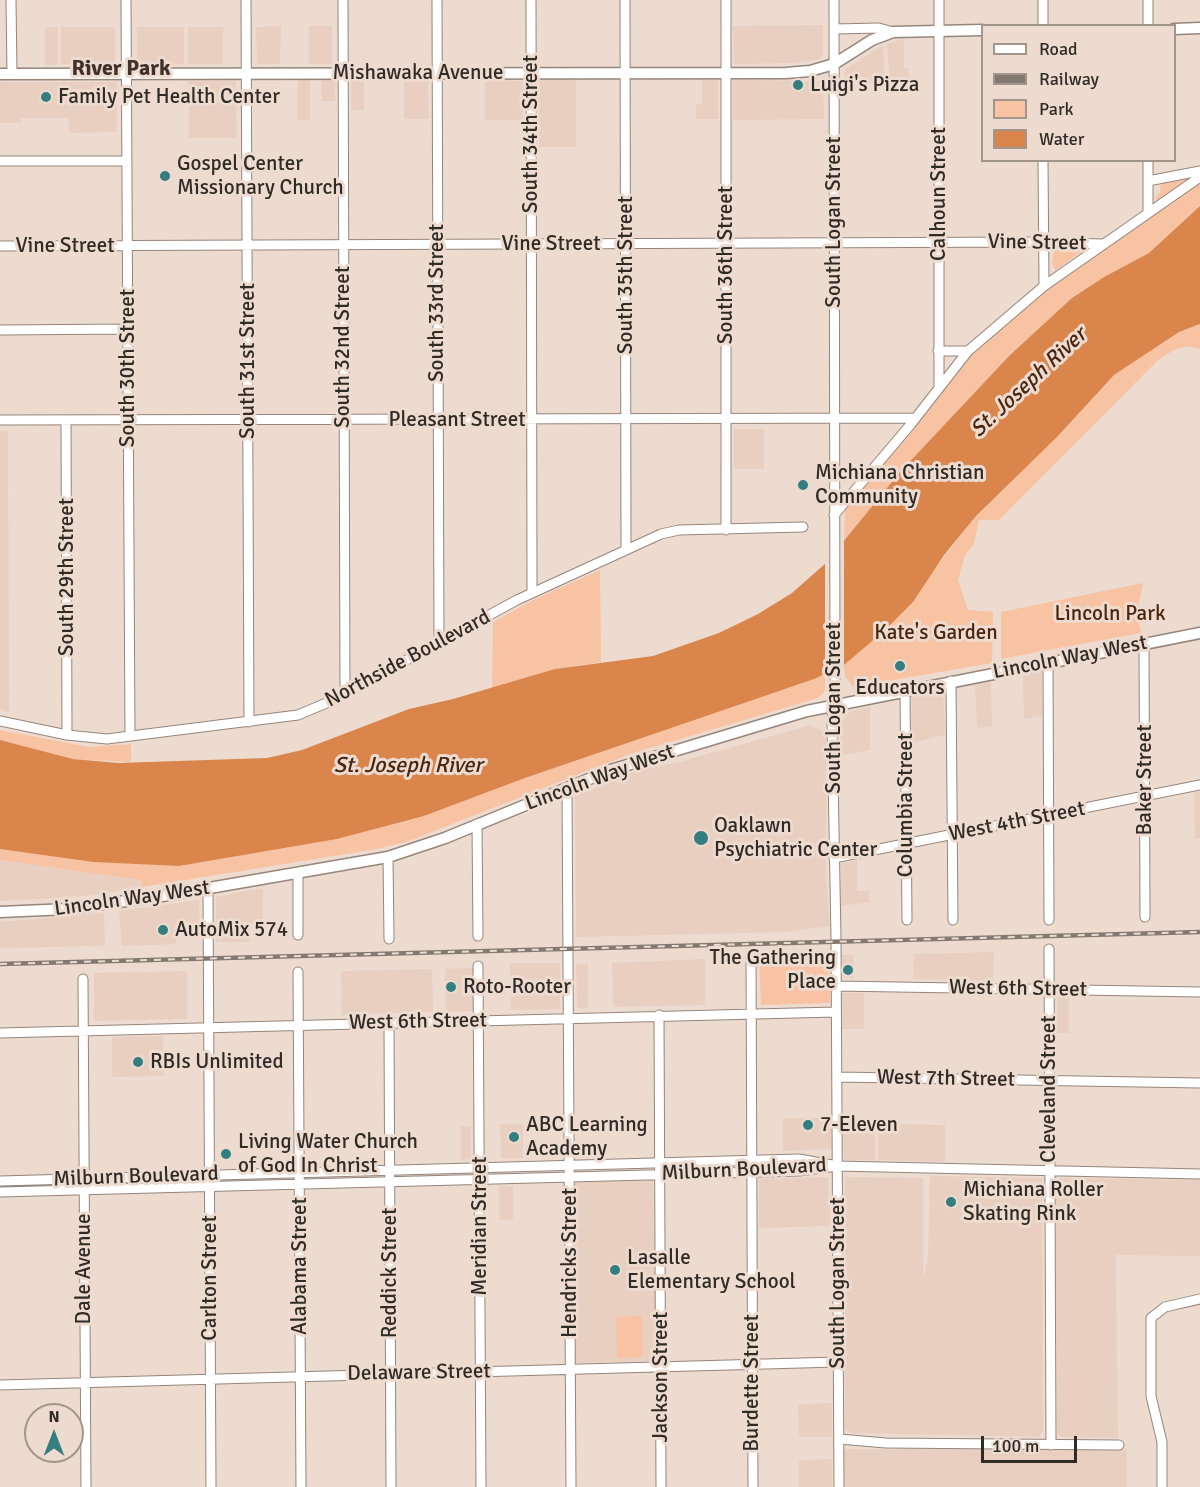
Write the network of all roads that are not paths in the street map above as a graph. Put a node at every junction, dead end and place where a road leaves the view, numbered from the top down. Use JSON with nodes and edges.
{"nodes":[{"id":1,"x":11,"y":0,"type":"edge"},
{"id":2,"x":126,"y":0,"type":"edge"},
{"id":3,"x":246,"y":0,"type":"edge"},
{"id":4,"x":343,"y":0,"type":"edge"},
{"id":5,"x":437,"y":0,"type":"edge"},
{"id":6,"x":531,"y":0,"type":"edge"},
{"id":7,"x":625,"y":0,"type":"edge"},
{"id":8,"x":726,"y":0,"type":"edge"},
{"id":9,"x":834,"y":0,"type":"edge"},
{"id":10,"x":939,"y":0,"type":"edge"},
{"id":11,"x":1043,"y":0,"type":"edge"},
{"id":12,"x":1148,"y":0,"type":"edge"},
{"id":13,"x":1043,"y":24,"type":"edge"},
{"id":14,"x":1148,"y":24,"type":"edge"},
{"id":15,"x":1176,"y":28,"type":"edge"},
{"id":16,"x":1200,"y":28,"type":"edge"},
{"id":17,"x":834,"y":29,"type":"junction"},
{"id":18,"x":939,"y":30,"type":"junction"},
{"id":19,"x":981,"y":30,"type":"edge"},
{"id":20,"x":893,"y":32,"type":"junction"},
{"id":21,"x":834,"y":63,"type":"junction"},
{"id":22,"x":246,"y":73,"type":"junction"},
{"id":23,"x":343,"y":73,"type":"junction"},
{"id":24,"x":437,"y":73,"type":"junction"},
{"id":25,"x":531,"y":73,"type":"junction"},
{"id":26,"x":625,"y":73,"type":"junction"},
{"id":27,"x":726,"y":73,"type":"junction"},
{"id":28,"x":0,"y":74,"type":"edge"},
{"id":29,"x":12,"y":74,"type":"junction"},
{"id":30,"x":126,"y":74,"type":"junction"},
{"id":31,"x":0,"y":161,"type":"edge"},
{"id":32,"x":127,"y":161,"type":"junction"},
{"id":33,"x":1043,"y":162,"type":"edge"},
{"id":34,"x":1148,"y":162,"type":"edge"},
{"id":35,"x":1200,"y":171,"type":"edge"},
{"id":36,"x":1200,"y":177,"type":"edge"},
{"id":37,"x":1148,"y":182,"type":"junction"},
{"id":38,"x":1148,"y":213,"type":"junction"},
{"id":39,"x":940,"y":243,"type":"junction"},
{"id":40,"x":1043,"y":243,"type":"junction"},
{"id":41,"x":532,"y":244,"type":"junction"},
{"id":42,"x":834,"y":244,"type":"junction"},
{"id":43,"x":1102,"y":244,"type":"junction"},
{"id":44,"x":247,"y":245,"type":"junction"},
{"id":45,"x":343,"y":245,"type":"junction"},
{"id":46,"x":437,"y":245,"type":"junction"},
{"id":47,"x":626,"y":245,"type":"junction"},
{"id":48,"x":726,"y":245,"type":"junction"},
{"id":49,"x":0,"y":246,"type":"edge"},
{"id":50,"x":127,"y":246,"type":"junction"},
{"id":51,"x":1044,"y":286,"type":"junction"},
{"id":52,"x":128,"y":329,"type":"junction"},
{"id":53,"x":0,"y":330,"type":"edge"},
{"id":54,"x":938,"y":351,"type":"junction"},
{"id":55,"x":968,"y":351,"type":"junction"},
{"id":56,"x":939,"y":387,"type":"junction"},
{"id":57,"x":915,"y":418,"type":"junction"},
{"id":58,"x":128,"y":419,"type":"junction"},
{"id":59,"x":248,"y":419,"type":"junction"},
{"id":60,"x":438,"y":419,"type":"junction"},
{"id":61,"x":626,"y":419,"type":"junction"},
{"id":62,"x":726,"y":419,"type":"junction"},
{"id":63,"x":834,"y":419,"type":"junction"},
{"id":64,"x":0,"y":420,"type":"edge"},
{"id":65,"x":66,"y":420,"type":"junction"},
{"id":66,"x":344,"y":420,"type":"junction"},
{"id":67,"x":532,"y":420,"type":"junction"},
{"id":68,"x":834,"y":515,"type":"junction"},
{"id":69,"x":803,"y":527,"type":"dead end"},
{"id":70,"x":726,"y":530,"type":"junction"},
{"id":71,"x":626,"y":550,"type":"junction"},
{"id":72,"x":532,"y":592,"type":"junction"},
{"id":73,"x":1200,"y":633,"type":"edge"},
{"id":74,"x":439,"y":642,"type":"junction"},
{"id":75,"x":1144,"y":644,"type":"junction"},
{"id":76,"x":1048,"y":662,"type":"junction"},
{"id":77,"x":951,"y":681,"type":"junction"},
{"id":78,"x":906,"y":690,"type":"junction"},
{"id":79,"x":345,"y":693,"type":"junction"},
{"id":80,"x":834,"y":705,"type":"junction"},
{"id":81,"x":0,"y":721,"type":"edge"},
{"id":82,"x":249,"y":722,"type":"junction"},
{"id":83,"x":67,"y":735,"type":"junction"},
{"id":84,"x":130,"y":735,"type":"junction"},
{"id":85,"x":1200,"y":785,"type":"edge"},
{"id":86,"x":567,"y":788,"type":"junction"},
{"id":87,"x":1145,"y":797,"type":"junction"},
{"id":88,"x":1049,"y":816,"type":"junction"},
{"id":89,"x":477,"y":824,"type":"junction"},
{"id":90,"x":953,"y":834,"type":"junction"},
{"id":91,"x":906,"y":844,"type":"junction"},
{"id":92,"x":388,"y":857,"type":"junction"},
{"id":93,"x":834,"y":858,"type":"junction"},
{"id":94,"x":298,"y":873,"type":"junction"},
{"id":95,"x":208,"y":889,"type":"junction"},
{"id":96,"x":0,"y":912,"type":"edge"},
{"id":97,"x":1145,"y":917,"type":"dead end"},
{"id":98,"x":953,"y":920,"type":"dead end"},
{"id":99,"x":1049,"y":920,"type":"dead end"},
{"id":100,"x":907,"y":921,"type":"dead end"},
{"id":101,"x":298,"y":935,"type":"dead end"},
{"id":102,"x":478,"y":936,"type":"dead end"},
{"id":103,"x":389,"y":939,"type":"dead end"},
{"id":104,"x":1049,"y":949,"type":"dead end"},
{"id":105,"x":751,"y":954,"type":"dead end"},
{"id":106,"x":478,"y":966,"type":"dead end"},
{"id":107,"x":298,"y":972,"type":"dead end"},
{"id":108,"x":83,"y":979,"type":"dead end"},
{"id":109,"x":836,"y":986,"type":"junction"},
{"id":110,"x":1049,"y":990,"type":"junction"},
{"id":111,"x":1200,"y":992,"type":"edge"},
{"id":112,"x":836,"y":1012,"type":"junction"},
{"id":113,"x":751,"y":1013,"type":"junction"},
{"id":114,"x":659,"y":1015,"type":"junction"},
{"id":115,"x":569,"y":1018,"type":"junction"},
{"id":116,"x":478,"y":1020,"type":"junction"},
{"id":117,"x":389,"y":1023,"type":"junction"},
{"id":118,"x":299,"y":1025,"type":"junction"},
{"id":119,"x":208,"y":1027,"type":"junction"},
{"id":120,"x":83,"y":1031,"type":"junction"},
{"id":121,"x":0,"y":1033,"type":"edge"},
{"id":122,"x":837,"y":1077,"type":"junction"},
{"id":123,"x":1049,"y":1081,"type":"junction"},
{"id":124,"x":1200,"y":1083,"type":"edge"},
{"id":125,"x":752,"y":1161,"type":"junction"},
{"id":126,"x":660,"y":1163,"type":"junction"},
{"id":127,"x":570,"y":1166,"type":"junction"},
{"id":128,"x":837,"y":1166,"type":"junction"},
{"id":129,"x":480,"y":1168,"type":"junction"},
{"id":130,"x":389,"y":1171,"type":"junction"},
{"id":131,"x":752,"y":1172,"type":"junction"},
{"id":132,"x":1049,"y":1172,"type":"junction"},
{"id":133,"x":299,"y":1173,"type":"junction"},
{"id":134,"x":660,"y":1174,"type":"junction"},
{"id":135,"x":1200,"y":1174,"type":"edge"},
{"id":136,"x":209,"y":1176,"type":"junction"},
{"id":137,"x":570,"y":1177,"type":"junction"},
{"id":138,"x":84,"y":1179,"type":"junction"},
{"id":139,"x":480,"y":1179,"type":"junction"},
{"id":140,"x":0,"y":1181,"type":"edge"},
{"id":141,"x":389,"y":1182,"type":"junction"},
{"id":142,"x":300,"y":1184,"type":"junction"},
{"id":143,"x":210,"y":1187,"type":"junction"},
{"id":144,"x":84,"y":1190,"type":"junction"},
{"id":145,"x":0,"y":1192,"type":"edge"},
{"id":146,"x":1200,"y":1299,"type":"edge"},
{"id":147,"x":838,"y":1362,"type":"junction"},
{"id":148,"x":752,"y":1365,"type":"junction"},
{"id":149,"x":661,"y":1366,"type":"junction"},
{"id":150,"x":570,"y":1369,"type":"junction"},
{"id":151,"x":481,"y":1371,"type":"junction"},
{"id":152,"x":391,"y":1374,"type":"junction"},
{"id":153,"x":300,"y":1376,"type":"junction"},
{"id":154,"x":210,"y":1379,"type":"junction"},
{"id":155,"x":85,"y":1382,"type":"junction"},
{"id":156,"x":0,"y":1385,"type":"edge"},
{"id":157,"x":839,"y":1439,"type":"junction"},
{"id":158,"x":1051,"y":1445,"type":"junction"},
{"id":159,"x":1119,"y":1445,"type":"dead end"},
{"id":160,"x":86,"y":1487,"type":"edge"},
{"id":161,"x":211,"y":1487,"type":"edge"},
{"id":162,"x":301,"y":1487,"type":"edge"},
{"id":163,"x":391,"y":1487,"type":"edge"},
{"id":164,"x":481,"y":1487,"type":"edge"},
{"id":165,"x":571,"y":1487,"type":"edge"},
{"id":166,"x":661,"y":1487,"type":"edge"},
{"id":167,"x":753,"y":1487,"type":"edge"},
{"id":168,"x":839,"y":1487,"type":"edge"},
{"id":169,"x":1162,"y":1487,"type":"edge"}],
"edges":[{"from":1,"to":29,"type":"street"},
{"from":2,"to":30,"type":"street","name":"South 30th Street"},
{"from":3,"to":22,"type":"street","name":"South 31st Street"},
{"from":4,"to":23,"type":"street","name":"South 32nd Street"},
{"from":5,"to":24,"type":"street","name":"South 33rd Street"},
{"from":6,"to":25,"type":"street","name":"South 34th Street"},
{"from":7,"to":26,"type":"street","name":"South 35th Street"},
{"from":8,"to":27,"type":"street","name":"South 36th Street"},
{"from":9,"to":17,"type":"street","name":"South Logan Street"},
{"from":10,"to":18,"type":"street","name":"Calhoun Street"},
{"from":11,"to":13,"type":"street"},
{"from":12,"to":14,"type":"street"},
{"from":15,"to":16,"type":"main road"},
{"from":17,"to":20,"type":"street"},
{"from":17,"to":21,"type":"street","name":"South Logan Street"},
{"from":18,"to":19,"type":"main road"},
{"from":18,"to":20,"type":"main road"},
{"from":18,"to":39,"type":"street","name":"Calhoun Street"},
{"from":20,"to":21,"type":"main road","name":"Mishawaka Avenue"},
{"from":21,"to":27,"type":"main road","name":"Mishawaka Avenue"},
{"from":21,"to":42,"type":"street","name":"South Logan Street"},
{"from":22,"to":23,"type":"main road","name":"Mishawaka Avenue"},
{"from":22,"to":30,"type":"main road","name":"Mishawaka Avenue"},
{"from":22,"to":44,"type":"street","name":"South 31st Street"},
{"from":23,"to":24,"type":"main road","name":"Mishawaka Avenue"},
{"from":23,"to":45,"type":"street","name":"South 32nd Street"},
{"from":24,"to":25,"type":"main road","name":"Mishawaka Avenue"},
{"from":24,"to":46,"type":"street","name":"South 33rd Street"},
{"from":25,"to":26,"type":"main road","name":"Mishawaka Avenue"},
{"from":25,"to":41,"type":"street","name":"South 34th Street"},
{"from":26,"to":27,"type":"main road","name":"Mishawaka Avenue"},
{"from":26,"to":47,"type":"street","name":"South 35th Street"},
{"from":27,"to":48,"type":"street","name":"South 36th Street"},
{"from":28,"to":29,"type":"main road","name":"Mishawaka Avenue"},
{"from":29,"to":30,"type":"main road","name":"Mishawaka Avenue"},
{"from":30,"to":32,"type":"street","name":"South 30th Street"},
{"from":31,"to":32,"type":"street"},
{"from":32,"to":50,"type":"street","name":"South 30th Street"},
{"from":33,"to":40,"type":"street"},
{"from":34,"to":37,"type":"street"},
{"from":35,"to":37,"type":"street"},
{"from":36,"to":38,"type":"street"},
{"from":37,"to":38,"type":"street"},
{"from":38,"to":43,"type":"street"},
{"from":39,"to":40,"type":"street","name":"Vine Street"},
{"from":39,"to":42,"type":"street","name":"Vine Street"},
{"from":39,"to":54,"type":"street","name":"Calhoun Street"},
{"from":40,"to":43,"type":"street","name":"Vine Street"},
{"from":40,"to":51,"type":"street"},
{"from":41,"to":46,"type":"street","name":"Vine Street"},
{"from":41,"to":47,"type":"street","name":"Vine Street"},
{"from":41,"to":67,"type":"street","name":"South 34th Street"},
{"from":42,"to":48,"type":"street","name":"Vine Street"},
{"from":42,"to":63,"type":"street","name":"South Logan Street"},
{"from":43,"to":51,"type":"street"},
{"from":44,"to":45,"type":"street","name":"Vine Street"},
{"from":44,"to":50,"type":"street","name":"Vine Street"},
{"from":44,"to":59,"type":"street","name":"South 31st Street"},
{"from":45,"to":46,"type":"street","name":"Vine Street"},
{"from":45,"to":66,"type":"street","name":"South 32nd Street"},
{"from":46,"to":60,"type":"street","name":"South 33rd Street"},
{"from":47,"to":48,"type":"street","name":"Vine Street"},
{"from":47,"to":61,"type":"street","name":"South 35th Street"},
{"from":48,"to":62,"type":"street","name":"South 36th Street"},
{"from":49,"to":50,"type":"street","name":"Vine Street"},
{"from":50,"to":52,"type":"street","name":"South 30th Street"},
{"from":51,"to":55,"type":"street"},
{"from":52,"to":53,"type":"street"},
{"from":52,"to":58,"type":"street","name":"South 30th Street"},
{"from":54,"to":55,"type":"street"},
{"from":54,"to":56,"type":"street","name":"Calhoun Street"},
{"from":55,"to":56,"type":"street"},
{"from":56,"to":57,"type":"street"},
{"from":57,"to":63,"type":"street","name":"Pleasant Street"},
{"from":57,"to":68,"type":"street"},
{"from":58,"to":59,"type":"street","name":"Pleasant Street"},
{"from":58,"to":65,"type":"street","name":"Pleasant Street"},
{"from":58,"to":84,"type":"street","name":"South 30th Street"},
{"from":59,"to":66,"type":"street","name":"Pleasant Street"},
{"from":59,"to":82,"type":"street","name":"South 31st Street"},
{"from":60,"to":66,"type":"street","name":"Pleasant Street"},
{"from":60,"to":67,"type":"street","name":"Pleasant Street"},
{"from":60,"to":74,"type":"street","name":"South 33rd Street"},
{"from":61,"to":62,"type":"street","name":"Pleasant Street"},
{"from":61,"to":67,"type":"street","name":"Pleasant Street"},
{"from":61,"to":71,"type":"street","name":"South 35th Street"},
{"from":62,"to":63,"type":"street","name":"Pleasant Street"},
{"from":62,"to":70,"type":"street","name":"South 36th Street"},
{"from":63,"to":68,"type":"street","name":"South Logan Street"},
{"from":64,"to":65,"type":"street","name":"Pleasant Street"},
{"from":65,"to":83,"type":"street","name":"South 29th Street"},
{"from":66,"to":79,"type":"street","name":"South 32nd Street"},
{"from":67,"to":72,"type":"street","name":"South 34th Street"},
{"from":68,"to":80,"type":"street","name":"South Logan Street"},
{"from":69,"to":70,"type":"street","name":"Northside Boulevard"},
{"from":70,"to":71,"type":"street","name":"Northside Boulevard"},
{"from":71,"to":72,"type":"street","name":"Northside Boulevard"},
{"from":72,"to":74,"type":"street","name":"Northside Boulevard"},
{"from":73,"to":75,"type":"main road","name":"Lincoln Way West"},
{"from":74,"to":79,"type":"street","name":"Northside Boulevard"},
{"from":75,"to":76,"type":"main road","name":"Lincoln Way West"},
{"from":75,"to":87,"type":"street","name":"Baker Street"},
{"from":76,"to":77,"type":"main road","name":"Lincoln Way West"},
{"from":76,"to":88,"type":"street"},
{"from":77,"to":78,"type":"main road","name":"Lincoln Way West"},
{"from":77,"to":90,"type":"street"},
{"from":78,"to":80,"type":"main road","name":"Lincoln Way West"},
{"from":78,"to":91,"type":"street","name":"Columbia Street"},
{"from":79,"to":82,"type":"street","name":"Northside Boulevard"},
{"from":80,"to":86,"type":"main road","name":"Lincoln Way West"},
{"from":80,"to":93,"type":"street","name":"South Logan Street"},
{"from":81,"to":83,"type":"street","name":"Northside Boulevard"},
{"from":82,"to":84,"type":"street","name":"Northside Boulevard"},
{"from":83,"to":84,"type":"street","name":"Northside Boulevard"},
{"from":85,"to":87,"type":"street","name":"West 4th Street"},
{"from":86,"to":89,"type":"main road","name":"Lincoln Way West"},
{"from":86,"to":115,"type":"street","name":"Hendricks Street"},
{"from":87,"to":88,"type":"street","name":"West 4th Street"},
{"from":87,"to":97,"type":"street","name":"Baker Street"},
{"from":88,"to":90,"type":"street","name":"West 4th Street"},
{"from":88,"to":99,"type":"street"},
{"from":89,"to":92,"type":"main road","name":"Lincoln Way West"},
{"from":89,"to":102,"type":"street"},
{"from":90,"to":91,"type":"street","name":"West 4th Street"},
{"from":90,"to":98,"type":"street"},
{"from":91,"to":93,"type":"street","name":"West 4th Street"},
{"from":91,"to":100,"type":"street","name":"Columbia Street"},
{"from":92,"to":94,"type":"main road","name":"Lincoln Way West"},
{"from":92,"to":103,"type":"street"},
{"from":93,"to":109,"type":"street","name":"South Logan Street"},
{"from":94,"to":95,"type":"main road","name":"Lincoln Way West"},
{"from":94,"to":101,"type":"street"},
{"from":95,"to":96,"type":"main road","name":"Lincoln Way West"},
{"from":95,"to":119,"type":"street","name":"Carlton Street"},
{"from":104,"to":110,"type":"street","name":"Cleveland Street"},
{"from":105,"to":113,"type":"street","name":"Burdette Street"},
{"from":106,"to":116,"type":"street","name":"Meridian Street"},
{"from":107,"to":118,"type":"street","name":"Alabama Street"},
{"from":108,"to":120,"type":"street","name":"Dale Avenue"},
{"from":109,"to":110,"type":"street","name":"West 6th Street"},
{"from":109,"to":112,"type":"street","name":"South Logan Street"},
{"from":110,"to":111,"type":"street","name":"West 6th Street"},
{"from":110,"to":123,"type":"street","name":"Cleveland Street"},
{"from":112,"to":113,"type":"street","name":"West 6th Street"},
{"from":112,"to":122,"type":"street","name":"South Logan Street"},
{"from":113,"to":114,"type":"street","name":"West 6th Street"},
{"from":113,"to":125,"type":"street","name":"Burdette Street"},
{"from":114,"to":115,"type":"street","name":"West 6th Street"},
{"from":114,"to":126,"type":"street","name":"Jackson Street"},
{"from":115,"to":116,"type":"street","name":"West 6th Street"},
{"from":115,"to":127,"type":"street","name":"Hendricks Street"},
{"from":116,"to":117,"type":"street","name":"West 6th Street"},
{"from":116,"to":129,"type":"street","name":"Meridian Street"},
{"from":117,"to":118,"type":"street","name":"West 6th Street"},
{"from":117,"to":130,"type":"street","name":"Reddick Street"},
{"from":118,"to":119,"type":"street","name":"West 6th Street"},
{"from":118,"to":133,"type":"street","name":"Alabama Street"},
{"from":119,"to":120,"type":"street","name":"West 6th Street"},
{"from":119,"to":136,"type":"street","name":"Carlton Street"},
{"from":120,"to":121,"type":"street","name":"West 6th Street"},
{"from":120,"to":138,"type":"street","name":"Dale Avenue"},
{"from":122,"to":123,"type":"street","name":"West 7th Street"},
{"from":122,"to":128,"type":"street","name":"South Logan Street"},
{"from":123,"to":124,"type":"street","name":"West 7th Street"},
{"from":123,"to":132,"type":"street","name":"Cleveland Street"},
{"from":125,"to":126,"type":"street","name":"Milburn Boulevard"},
{"from":125,"to":128,"type":"street","name":"Milburn Boulevard"},
{"from":125,"to":131,"type":"street","name":"Burdette Street"},
{"from":126,"to":127,"type":"street","name":"Milburn Boulevard"},
{"from":126,"to":134,"type":"street","name":"Jackson Street"},
{"from":127,"to":129,"type":"street","name":"Milburn Boulevard"},
{"from":127,"to":137,"type":"street","name":"Hendricks Street"},
{"from":128,"to":131,"type":"street","name":"Milburn Boulevard"},
{"from":128,"to":132,"type":"street"},
{"from":128,"to":147,"type":"street","name":"South Logan Street"},
{"from":129,"to":130,"type":"street","name":"Milburn Boulevard"},
{"from":129,"to":139,"type":"street","name":"Meridian Street"},
{"from":130,"to":133,"type":"street","name":"Milburn Boulevard"},
{"from":130,"to":141,"type":"street","name":"Reddick Street"},
{"from":131,"to":134,"type":"street","name":"Milburn Boulevard"},
{"from":131,"to":148,"type":"street","name":"Burdette Street"},
{"from":132,"to":135,"type":"street"},
{"from":132,"to":158,"type":"street","name":"Cleveland Street"},
{"from":133,"to":136,"type":"street","name":"Milburn Boulevard"},
{"from":133,"to":142,"type":"street","name":"Alabama Street"},
{"from":134,"to":137,"type":"street","name":"Milburn Boulevard"},
{"from":134,"to":149,"type":"street","name":"Jackson Street"},
{"from":136,"to":138,"type":"street","name":"Milburn Boulevard"},
{"from":136,"to":143,"type":"street","name":"Carlton Street"},
{"from":137,"to":139,"type":"street","name":"Milburn Boulevard"},
{"from":137,"to":150,"type":"street","name":"Hendricks Street"},
{"from":138,"to":140,"type":"street","name":"Milburn Boulevard"},
{"from":138,"to":144,"type":"street","name":"Dale Avenue"},
{"from":139,"to":141,"type":"street","name":"Milburn Boulevard"},
{"from":139,"to":151,"type":"street","name":"Meridian Street"},
{"from":141,"to":142,"type":"street","name":"Milburn Boulevard"},
{"from":141,"to":152,"type":"street","name":"Reddick Street"},
{"from":142,"to":143,"type":"street","name":"Milburn Boulevard"},
{"from":142,"to":153,"type":"street","name":"Alabama Street"},
{"from":143,"to":144,"type":"street","name":"Milburn Boulevard"},
{"from":143,"to":154,"type":"street","name":"Carlton Street"},
{"from":144,"to":145,"type":"street","name":"Milburn Boulevard"},
{"from":144,"to":155,"type":"street","name":"Dale Avenue"},
{"from":146,"to":169,"type":"street"},
{"from":147,"to":148,"type":"street","name":"Delaware Street"},
{"from":147,"to":157,"type":"street","name":"South Logan Street"},
{"from":148,"to":149,"type":"street","name":"Delaware Street"},
{"from":148,"to":167,"type":"street","name":"Burdette Street"},
{"from":149,"to":150,"type":"street","name":"Delaware Street"},
{"from":149,"to":166,"type":"street","name":"Jackson Street"},
{"from":150,"to":151,"type":"street","name":"Delaware Street"},
{"from":150,"to":165,"type":"street","name":"Hendricks Street"},
{"from":151,"to":152,"type":"street","name":"Delaware Street"},
{"from":151,"to":164,"type":"street","name":"Meridian Street"},
{"from":152,"to":153,"type":"street","name":"Delaware Street"},
{"from":152,"to":163,"type":"street","name":"Reddick Street"},
{"from":153,"to":154,"type":"street","name":"Delaware Street"},
{"from":153,"to":162,"type":"street","name":"Alabama Street"},
{"from":154,"to":155,"type":"street","name":"Delaware Street"},
{"from":154,"to":161,"type":"street","name":"Carlton Street"},
{"from":155,"to":156,"type":"street","name":"Delaware Street"},
{"from":155,"to":160,"type":"street","name":"Dale Avenue"},
{"from":157,"to":158,"type":"street"},
{"from":157,"to":168,"type":"street","name":"South Logan Street"},
{"from":158,"to":159,"type":"street"}]}
